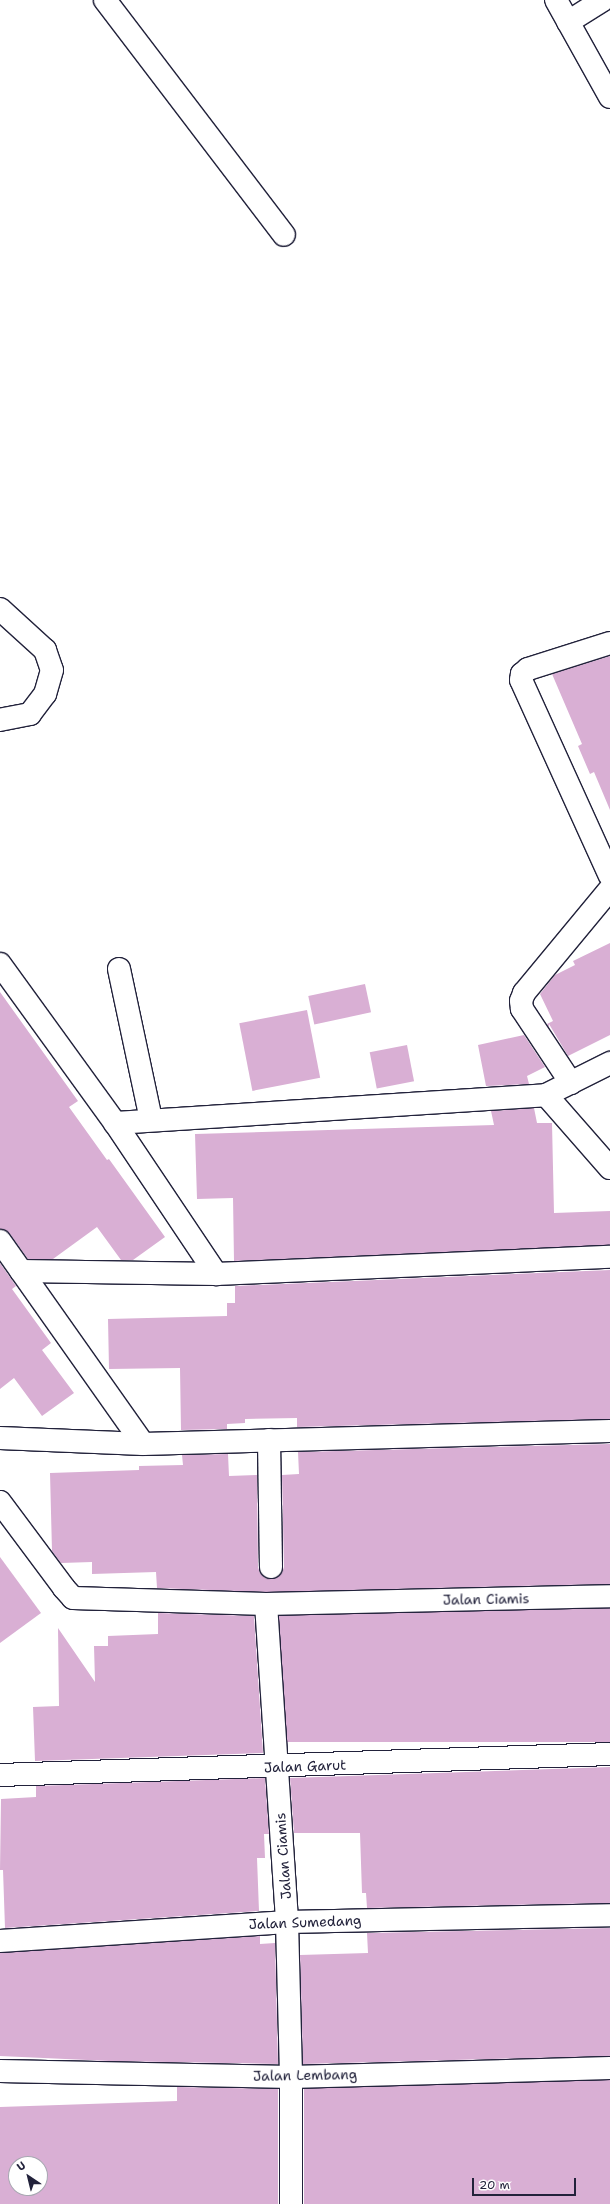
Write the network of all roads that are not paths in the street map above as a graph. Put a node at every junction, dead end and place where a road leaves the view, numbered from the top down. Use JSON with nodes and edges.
{"nodes":[{"id":1,"x":105,"y":0,"type":"edge"},
{"id":2,"x":556,"y":0,"type":"edge"},
{"id":3,"x":603,"y":0,"type":"edge"},
{"id":4,"x":568,"y":22,"type":"junction"},
{"id":5,"x":610,"y":97,"type":"edge"},
{"id":6,"x":284,"y":235,"type":"dead end"},
{"id":7,"x":0,"y":609,"type":"edge"},
{"id":8,"x":610,"y":643,"type":"edge"},
{"id":9,"x":0,"y":720,"type":"edge"},
{"id":10,"x":610,"y":876,"type":"edge"},
{"id":11,"x":610,"y":889,"type":"edge"},
{"id":12,"x":0,"y":964,"type":"edge"},
{"id":13,"x":119,"y":969,"type":"dead end"},
{"id":14,"x":610,"y":1063,"type":"edge"},
{"id":15,"x":571,"y":1083,"type":"junction"},
{"id":16,"x":546,"y":1095,"type":"junction"},
{"id":17,"x":151,"y":1120,"type":"junction"},
{"id":18,"x":115,"y":1123,"type":"junction"},
{"id":19,"x":610,"y":1168,"type":"edge"},
{"id":20,"x":0,"y":1241,"type":"edge"},
{"id":21,"x":610,"y":1257,"type":"edge"},
{"id":22,"x":21,"y":1271,"type":"junction"},
{"id":23,"x":216,"y":1274,"type":"junction"},
{"id":24,"x":610,"y":1431,"type":"edge"},
{"id":25,"x":0,"y":1438,"type":"edge"},
{"id":26,"x":269,"y":1440,"type":"junction"},
{"id":27,"x":143,"y":1444,"type":"junction"},
{"id":28,"x":0,"y":1502,"type":"edge"},
{"id":29,"x":271,"y":1567,"type":"dead end"},
{"id":30,"x":610,"y":1596,"type":"edge"},
{"id":31,"x":266,"y":1604,"type":"junction"},
{"id":32,"x":610,"y":1754,"type":"edge"},
{"id":33,"x":277,"y":1767,"type":"junction"},
{"id":34,"x":0,"y":1775,"type":"edge"},
{"id":35,"x":610,"y":1916,"type":"edge"},
{"id":36,"x":287,"y":1922,"type":"junction"},
{"id":37,"x":0,"y":1941,"type":"edge"},
{"id":38,"x":610,"y":2068,"type":"edge"},
{"id":39,"x":0,"y":2071,"type":"edge"},
{"id":40,"x":291,"y":2077,"type":"junction"},
{"id":41,"x":291,"y":2204,"type":"edge"}],
"edges":[{"from":1,"to":6,"type":"street"},
{"from":2,"to":4,"type":"street"},
{"from":3,"to":4,"type":"street"},
{"from":4,"to":5,"type":"street"},
{"from":7,"to":9,"type":"street"},
{"from":8,"to":10,"type":"street"},
{"from":11,"to":15,"type":"street"},
{"from":12,"to":18,"type":"street"},
{"from":13,"to":17,"type":"street"},
{"from":14,"to":15,"type":"street"},
{"from":15,"to":16,"type":"street"},
{"from":16,"to":17,"type":"street"},
{"from":16,"to":19,"type":"street"},
{"from":17,"to":18,"type":"street"},
{"from":18,"to":23,"type":"street"},
{"from":20,"to":22,"type":"street"},
{"from":21,"to":23,"type":"street"},
{"from":22,"to":23,"type":"street"},
{"from":22,"to":27,"type":"street"},
{"from":24,"to":26,"type":"street"},
{"from":25,"to":27,"type":"street"},
{"from":26,"to":27,"type":"street"},
{"from":26,"to":29,"type":"street"},
{"from":28,"to":31,"type":"street","name":"Jalan Ciamis"},
{"from":30,"to":31,"type":"street","name":"Jalan Ciamis"},
{"from":31,"to":33,"type":"street","name":"Jalan Ciamis"},
{"from":32,"to":33,"type":"street","name":"Jalan Garut"},
{"from":33,"to":34,"type":"street","name":"Jalan Garut"},
{"from":33,"to":36,"type":"street","name":"Jalan Ciamis"},
{"from":35,"to":36,"type":"street","name":"Jalan Sumedang"},
{"from":36,"to":37,"type":"street","name":"Jalan Sumedang"},
{"from":36,"to":40,"type":"street","name":"Jalan Ciamis"},
{"from":38,"to":40,"type":"street","name":"Jalan Lembang"},
{"from":39,"to":40,"type":"street","name":"Jalan Lembang"},
{"from":40,"to":41,"type":"street","name":"Jalan Ciamis"}]}
